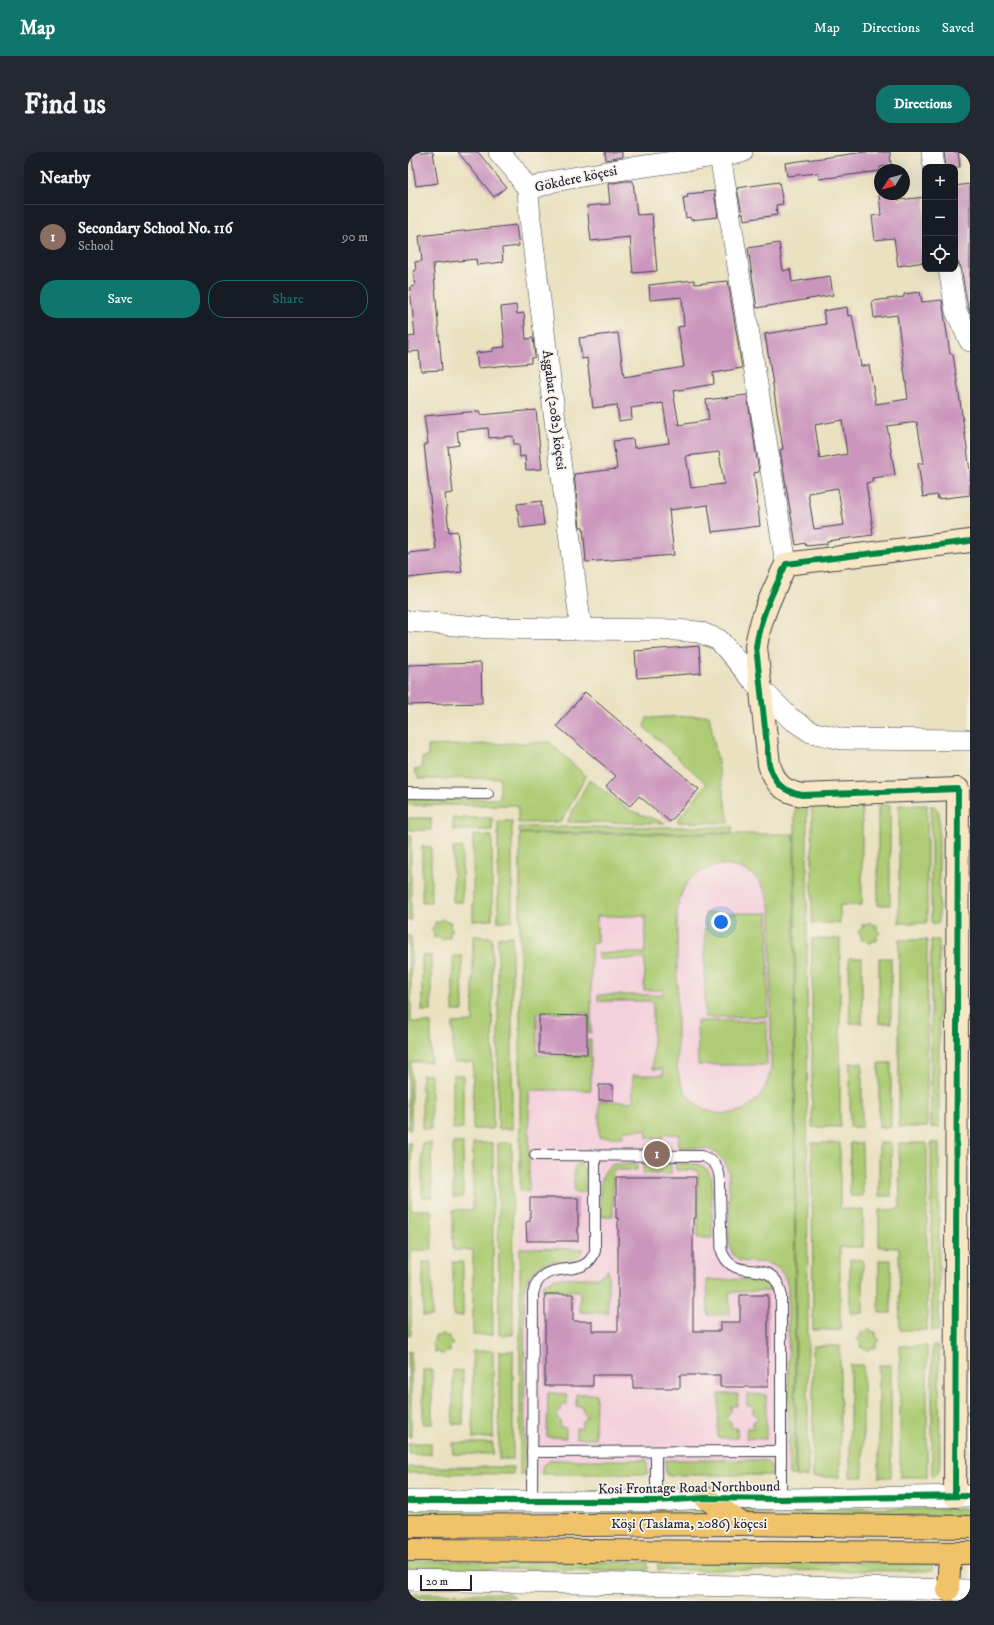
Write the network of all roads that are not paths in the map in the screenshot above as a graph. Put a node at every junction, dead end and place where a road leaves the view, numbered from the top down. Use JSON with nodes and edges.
{"nodes":[{"id":1,"x":499,"y":152,"type":"edge"},
{"id":2,"x":742,"y":152,"type":"edge"},
{"id":3,"x":932,"y":152,"type":"edge"},
{"id":4,"x":720,"y":155,"type":"junction"},
{"id":5,"x":934,"y":164,"type":"edge"},
{"id":6,"x":528,"y":190,"type":"junction"},
{"id":7,"x":950,"y":272,"type":"edge"},
{"id":8,"x":970,"y":341,"type":"edge"},
{"id":9,"x":970,"y":541,"type":"edge"},
{"id":10,"x":786,"y":564,"type":"junction"},
{"id":11,"x":408,"y":621,"type":"edge"},
{"id":12,"x":581,"y":629,"type":"junction"},
{"id":13,"x":759,"y":687,"type":"junction"},
{"id":14,"x":970,"y":740,"type":"edge"},
{"id":15,"x":964,"y":789,"type":"edge"},
{"id":16,"x":408,"y":793,"type":"edge"},
{"id":17,"x":488,"y":794,"type":"dead end"},
{"id":18,"x":964,"y":1001,"type":"edge"},
{"id":19,"x":535,"y":1155,"type":"dead end"},
{"id":20,"x":595,"y":1156,"type":"junction"},
{"id":21,"x":781,"y":1451,"type":"junction"},
{"id":22,"x":532,"y":1452,"type":"junction"},
{"id":23,"x":656,"y":1452,"type":"junction"},
{"id":24,"x":962,"y":1496,"type":"edge"},
{"id":25,"x":706,"y":1498,"type":"junction"},
{"id":26,"x":781,"y":1499,"type":"junction"},
{"id":27,"x":408,"y":1501,"type":"edge"},
{"id":28,"x":532,"y":1501,"type":"junction"},
{"id":29,"x":656,"y":1501,"type":"junction"},
{"id":30,"x":742,"y":1524,"type":"junction"},
{"id":31,"x":408,"y":1526,"type":"edge"},
{"id":32,"x":970,"y":1527,"type":"edge"},
{"id":33,"x":408,"y":1550,"type":"edge"},
{"id":34,"x":960,"y":1553,"type":"edge"},
{"id":35,"x":408,"y":1580,"type":"edge"},
{"id":36,"x":970,"y":1590,"type":"edge"},
{"id":37,"x":948,"y":1595,"type":"edge"}],
"edges":[{"from":1,"to":6,"type":"street","name":"Gökdere köçesi"},
{"from":2,"to":4,"type":"street","name":"Gökdere köçesi"},
{"from":3,"to":5,"type":"street"},
{"from":4,"to":6,"type":"street","name":"Gökdere köçesi"},
{"from":4,"to":10,"type":"street"},
{"from":6,"to":12,"type":"street","name":"Aşgabat (2082) köçesi"},
{"from":7,"to":8,"type":"street"},
{"from":9,"to":10,"type":"street"},
{"from":10,"to":13,"type":"street"},
{"from":11,"to":12,"type":"street"},
{"from":12,"to":13,"type":"street"},
{"from":13,"to":14,"type":"street"},
{"from":13,"to":15,"type":"street"},
{"from":15,"to":18,"type":"street"},
{"from":16,"to":17,"type":"lane"},
{"from":18,"to":24,"type":"street"},
{"from":19,"to":20,"type":"lane"},
{"from":20,"to":21,"type":"lane"},
{"from":20,"to":22,"type":"lane"},
{"from":21,"to":23,"type":"lane"},
{"from":21,"to":26,"type":"lane"},
{"from":22,"to":23,"type":"lane"},
{"from":22,"to":28,"type":"lane"},
{"from":23,"to":29,"type":"lane"},
{"from":24,"to":26,"type":"street","name":"Kosi Frontage Road Northbound"},
{"from":25,"to":26,"type":"street","name":"Kosi Frontage Road Northbound"},
{"from":25,"to":29,"type":"street","name":"Kosi Frontage Road Northbound"},
{"from":25,"to":30,"type":"main road"},
{"from":27,"to":28,"type":"street","name":"Kosi Frontage Road Northbound"},
{"from":28,"to":29,"type":"street","name":"Kosi Frontage Road Northbound"},
{"from":30,"to":31,"type":"main road","name":"Köşi (Taslama, 2086) köçesi"},
{"from":30,"to":32,"type":"main road","name":"Köşi (Taslama, 2086) köçesi"},
{"from":33,"to":34,"type":"main road","name":"Köşi (Taslama, 2086) köçesi"},
{"from":34,"to":37,"type":"main road"},
{"from":35,"to":37,"type":"street"},
{"from":36,"to":37,"type":"street"}]}
